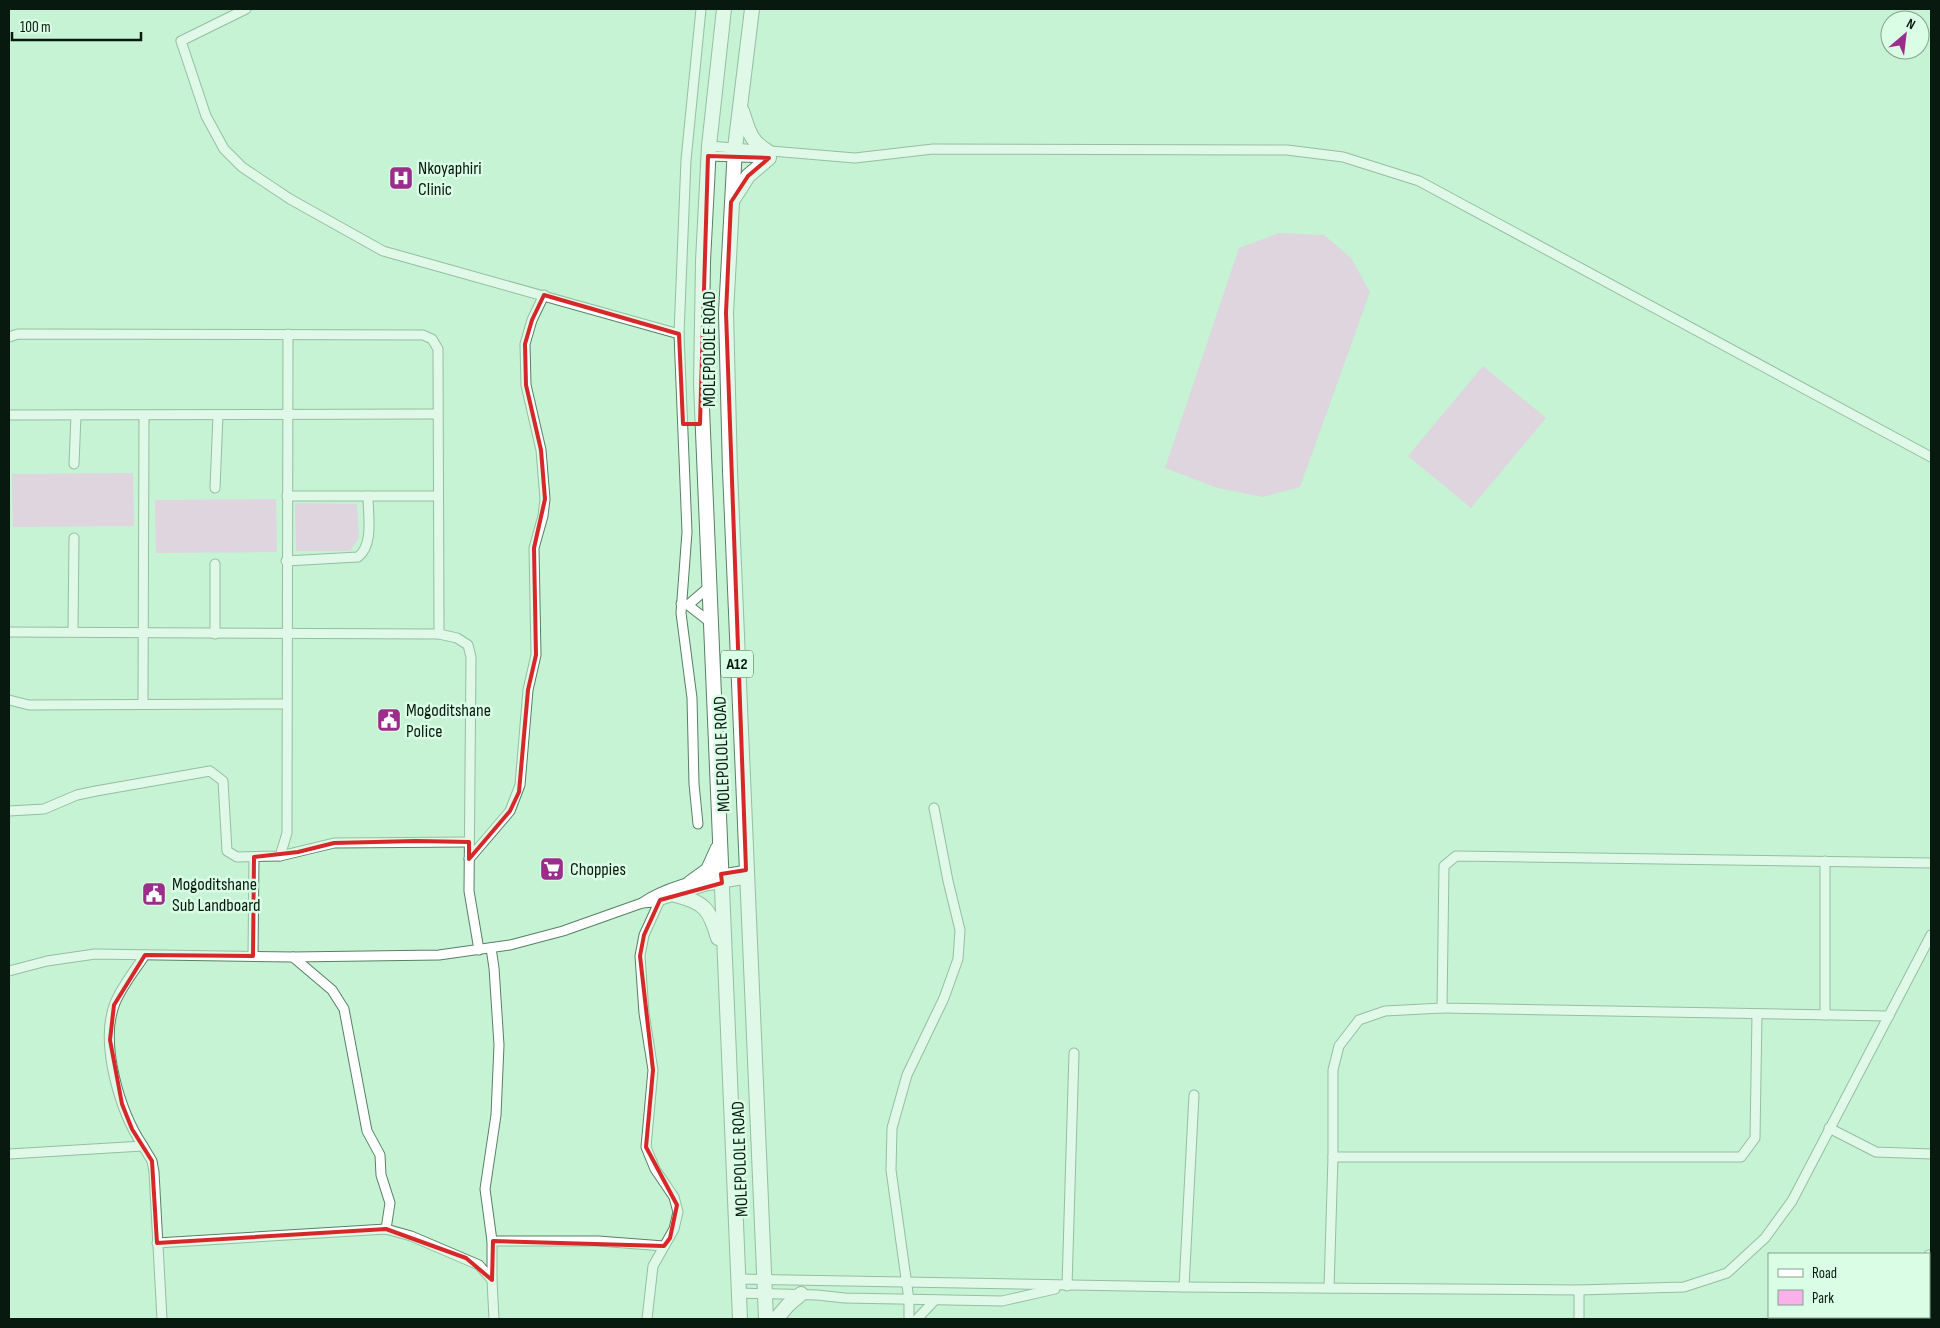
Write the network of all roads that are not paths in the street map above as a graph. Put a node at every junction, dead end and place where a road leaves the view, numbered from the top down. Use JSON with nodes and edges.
{"nodes":[{"id":1,"x":246,"y":9,"type":"edge"},
{"id":2,"x":701,"y":9,"type":"edge"},
{"id":3,"x":724,"y":9,"type":"edge"},
{"id":4,"x":752,"y":9,"type":"edge"},
{"id":5,"x":740,"y":103,"type":"junction"},
{"id":6,"x":708,"y":151,"type":"junction"},
{"id":7,"x":735,"y":153,"type":"junction"},
{"id":8,"x":768,"y":155,"type":"junction"},
{"id":9,"x":732,"y":202,"type":"junction"},
{"id":10,"x":544,"y":295,"type":"junction"},
{"id":11,"x":288,"y":334,"type":"junction"},
{"id":12,"x":679,"y":334,"type":"junction"},
{"id":13,"x":9,"y":337,"type":"edge"},
{"id":14,"x":436,"y":414,"type":"junction"},
{"id":15,"x":9,"y":415,"type":"edge"},
{"id":16,"x":76,"y":415,"type":"junction"},
{"id":17,"x":218,"y":415,"type":"junction"},
{"id":18,"x":288,"y":415,"type":"junction"},
{"id":19,"x":144,"y":416,"type":"junction"},
{"id":20,"x":1931,"y":457,"type":"edge"},
{"id":21,"x":74,"y":464,"type":"dead end"},
{"id":22,"x":215,"y":488,"type":"dead end"},
{"id":23,"x":287,"y":496,"type":"junction"},
{"id":24,"x":368,"y":496,"type":"junction"},
{"id":25,"x":437,"y":496,"type":"junction"},
{"id":26,"x":74,"y":538,"type":"dead end"},
{"id":27,"x":286,"y":562,"type":"junction"},
{"id":28,"x":215,"y":564,"type":"dead end"},
{"id":29,"x":710,"y":586,"type":"junction"},
{"id":30,"x":684,"y":604,"type":"junction"},
{"id":31,"x":711,"y":623,"type":"junction"},
{"id":32,"x":73,"y":631,"type":"junction"},
{"id":33,"x":9,"y":632,"type":"edge"},
{"id":34,"x":145,"y":634,"type":"junction"},
{"id":35,"x":215,"y":634,"type":"junction"},
{"id":36,"x":286,"y":634,"type":"junction"},
{"id":37,"x":439,"y":634,"type":"junction"},
{"id":38,"x":9,"y":700,"type":"edge"},
{"id":39,"x":143,"y":704,"type":"junction"},
{"id":40,"x":286,"y":704,"type":"junction"},
{"id":41,"x":934,"y":808,"type":"dead end"},
{"id":42,"x":9,"y":811,"type":"edge"},
{"id":43,"x":698,"y":824,"type":"dead end"},
{"id":44,"x":469,"y":842,"type":"junction"},
{"id":45,"x":720,"y":842,"type":"junction"},
{"id":46,"x":280,"y":856,"type":"junction"},
{"id":47,"x":254,"y":857,"type":"junction"},
{"id":48,"x":469,"y":859,"type":"junction"},
{"id":49,"x":1825,"y":861,"type":"junction"},
{"id":50,"x":1931,"y":863,"type":"edge"},
{"id":51,"x":746,"y":874,"type":"junction"},
{"id":52,"x":722,"y":878,"type":"junction"},
{"id":53,"x":690,"y":883,"type":"junction"},
{"id":54,"x":676,"y":895,"type":"junction"},
{"id":55,"x":660,"y":900,"type":"junction"},
{"id":56,"x":642,"y":903,"type":"junction"},
{"id":57,"x":1930,"y":938,"type":"edge"},
{"id":58,"x":490,"y":948,"type":"junction"},
{"id":59,"x":479,"y":950,"type":"junction"},
{"id":60,"x":145,"y":955,"type":"junction"},
{"id":61,"x":723,"y":955,"type":"junction"},
{"id":62,"x":253,"y":956,"type":"junction"},
{"id":63,"x":293,"y":957,"type":"junction"},
{"id":64,"x":9,"y":971,"type":"edge"},
{"id":65,"x":1442,"y":1008,"type":"junction"},
{"id":66,"x":1757,"y":1014,"type":"junction"},
{"id":67,"x":1825,"y":1015,"type":"junction"},
{"id":68,"x":1889,"y":1016,"type":"junction"},
{"id":69,"x":1074,"y":1053,"type":"dead end"},
{"id":70,"x":1194,"y":1095,"type":"dead end"},
{"id":71,"x":1829,"y":1128,"type":"junction"},
{"id":72,"x":143,"y":1146,"type":"junction"},
{"id":73,"x":9,"y":1154,"type":"edge"},
{"id":74,"x":1931,"y":1154,"type":"edge"},
{"id":75,"x":1334,"y":1156,"type":"junction"},
{"id":76,"x":386,"y":1229,"type":"junction"},
{"id":77,"x":492,"y":1241,"type":"junction"},
{"id":78,"x":158,"y":1243,"type":"junction"},
{"id":79,"x":664,"y":1246,"type":"junction"},
{"id":80,"x":737,"y":1279,"type":"junction"},
{"id":81,"x":492,"y":1280,"type":"junction"},
{"id":82,"x":816,"y":1281,"type":"junction"},
{"id":83,"x":907,"y":1283,"type":"junction"},
{"id":84,"x":1067,"y":1286,"type":"junction"},
{"id":85,"x":764,"y":1287,"type":"junction"},
{"id":86,"x":1184,"y":1287,"type":"junction"},
{"id":87,"x":1329,"y":1288,"type":"junction"},
{"id":88,"x":1579,"y":1290,"type":"junction"},
{"id":89,"x":738,"y":1293,"type":"junction"},
{"id":90,"x":801,"y":1294,"type":"junction"},
{"id":91,"x":817,"y":1295,"type":"junction"},
{"id":92,"x":909,"y":1300,"type":"junction"},
{"id":93,"x":935,"y":1300,"type":"junction"},
{"id":94,"x":162,"y":1319,"type":"edge"},
{"id":95,"x":494,"y":1319,"type":"edge"},
{"id":96,"x":647,"y":1319,"type":"edge"},
{"id":97,"x":740,"y":1319,"type":"edge"},
{"id":98,"x":766,"y":1319,"type":"edge"},
{"id":99,"x":776,"y":1319,"type":"edge"},
{"id":100,"x":909,"y":1319,"type":"edge"},
{"id":101,"x":917,"y":1319,"type":"edge"},
{"id":102,"x":1579,"y":1319,"type":"edge"}],
"edges":[{"from":1,"to":10,"type":"street"},
{"from":2,"to":12,"type":"street"},
{"from":3,"to":6,"type":"main road","name":"MOLEPOLOLE ROAD","number":"A12"},
{"from":4,"to":5,"type":"main road","name":"MOLEPOLOLE ROAD","number":"A12"},
{"from":5,"to":7,"type":"main road","name":"MOLEPOLOLE ROAD","number":"A12"},
{"from":5,"to":8,"type":"main road"},
{"from":6,"to":7,"type":"street"},
{"from":6,"to":29,"type":"main road","name":"MOLEPOLOLE ROAD","number":"A12"},
{"from":7,"to":8,"type":"street"},
{"from":7,"to":9,"type":"main road","name":"MOLEPOLOLE ROAD","number":"A12"},
{"from":8,"to":9,"type":"main road"},
{"from":8,"to":20,"type":"street"},
{"from":9,"to":51,"type":"main road","name":"MOLEPOLOLE ROAD","number":"A12"},
{"from":10,"to":12,"type":"street"},
{"from":10,"to":48,"type":"street"},
{"from":11,"to":13,"type":"street"},
{"from":11,"to":14,"type":"street"},
{"from":11,"to":18,"type":"street"},
{"from":12,"to":30,"type":"street"},
{"from":14,"to":18,"type":"street"},
{"from":14,"to":25,"type":"street"},
{"from":15,"to":16,"type":"street"},
{"from":16,"to":19,"type":"street"},
{"from":16,"to":21,"type":"street"},
{"from":17,"to":18,"type":"street"},
{"from":17,"to":19,"type":"street"},
{"from":17,"to":22,"type":"street"},
{"from":18,"to":23,"type":"street"},
{"from":19,"to":34,"type":"street"},
{"from":23,"to":24,"type":"street"},
{"from":23,"to":27,"type":"street"},
{"from":24,"to":25,"type":"street"},
{"from":24,"to":27,"type":"street"},
{"from":25,"to":37,"type":"street"},
{"from":26,"to":32,"type":"street"},
{"from":27,"to":36,"type":"street"},
{"from":28,"to":35,"type":"street"},
{"from":29,"to":30,"type":"street"},
{"from":29,"to":31,"type":"main road","name":"MOLEPOLOLE ROAD","number":"A12"},
{"from":30,"to":31,"type":"street"},
{"from":30,"to":43,"type":"street"},
{"from":31,"to":45,"type":"main road","name":"MOLEPOLOLE ROAD","number":"A12"},
{"from":32,"to":33,"type":"street"},
{"from":32,"to":34,"type":"street"},
{"from":34,"to":35,"type":"street"},
{"from":34,"to":39,"type":"street"},
{"from":35,"to":36,"type":"street"},
{"from":36,"to":37,"type":"street"},
{"from":36,"to":40,"type":"street"},
{"from":37,"to":44,"type":"street"},
{"from":38,"to":39,"type":"street"},
{"from":39,"to":40,"type":"street"},
{"from":40,"to":46,"type":"street"},
{"from":41,"to":83,"type":"street"},
{"from":42,"to":47,"type":"street"},
{"from":44,"to":46,"type":"street"},
{"from":44,"to":48,"type":"street"},
{"from":45,"to":52,"type":"main road","name":"MOLEPOLOLE ROAD","number":"A12"},
{"from":45,"to":53,"type":"main road"},
{"from":46,"to":47,"type":"street"},
{"from":47,"to":62,"type":"street"},
{"from":48,"to":59,"type":"street"},
{"from":49,"to":50,"type":"street"},
{"from":49,"to":65,"type":"street"},
{"from":49,"to":67,"type":"street"},
{"from":51,"to":52,"type":"street"},
{"from":51,"to":85,"type":"main road","name":"MOLEPOLOLE ROAD","number":"A12"},
{"from":52,"to":53,"type":"street"},
{"from":52,"to":54,"type":"street"},
{"from":52,"to":61,"type":"main road","name":"MOLEPOLOLE ROAD","number":"A12"},
{"from":53,"to":56,"type":"street"},
{"from":54,"to":55,"type":"street"},
{"from":54,"to":61,"type":"main road"},
{"from":55,"to":56,"type":"street"},
{"from":55,"to":79,"type":"street"},
{"from":56,"to":58,"type":"street"},
{"from":57,"to":68,"type":"street"},
{"from":58,"to":59,"type":"street"},
{"from":58,"to":77,"type":"street"},
{"from":59,"to":63,"type":"street"},
{"from":60,"to":62,"type":"street"},
{"from":60,"to":64,"type":"street"},
{"from":60,"to":72,"type":"street"},
{"from":61,"to":80,"type":"main road","name":"MOLEPOLOLE ROAD","number":"A12"},
{"from":62,"to":63,"type":"street"},
{"from":63,"to":76,"type":"street"},
{"from":65,"to":66,"type":"street"},
{"from":65,"to":75,"type":"street"},
{"from":66,"to":67,"type":"street"},
{"from":66,"to":75,"type":"street"},
{"from":67,"to":68,"type":"street"},
{"from":68,"to":71,"type":"street"},
{"from":69,"to":84,"type":"street"},
{"from":70,"to":86,"type":"street"},
{"from":71,"to":74,"type":"street"},
{"from":71,"to":88,"type":"street"},
{"from":72,"to":73,"type":"street"},
{"from":72,"to":78,"type":"street"},
{"from":75,"to":87,"type":"street"},
{"from":76,"to":78,"type":"street"},
{"from":76,"to":81,"type":"street"},
{"from":77,"to":79,"type":"street"},
{"from":77,"to":81,"type":"street"},
{"from":78,"to":94,"type":"street"},
{"from":79,"to":96,"type":"street"},
{"from":80,"to":85,"type":"street"},
{"from":80,"to":89,"type":"main road","name":"MOLEPOLOLE ROAD","number":"A12"},
{"from":81,"to":95,"type":"street"},
{"from":82,"to":83,"type":"street"},
{"from":82,"to":85,"type":"street"},
{"from":82,"to":91,"type":"street"},
{"from":83,"to":84,"type":"street"},
{"from":83,"to":92,"type":"street"},
{"from":84,"to":86,"type":"street"},
{"from":84,"to":93,"type":"street"},
{"from":85,"to":89,"type":"street"},
{"from":85,"to":90,"type":"street"},
{"from":85,"to":98,"type":"main road","name":"MOLEPOLOLE ROAD","number":"A12"},
{"from":86,"to":87,"type":"street"},
{"from":87,"to":88,"type":"street"},
{"from":88,"to":102,"type":"street"},
{"from":89,"to":97,"type":"main road","name":"MOLEPOLOLE ROAD","number":"A12"},
{"from":90,"to":91,"type":"street"},
{"from":90,"to":99,"type":"main road"},
{"from":91,"to":92,"type":"street"},
{"from":92,"to":93,"type":"street"},
{"from":92,"to":100,"type":"street"},
{"from":93,"to":101,"type":"street"}]}
